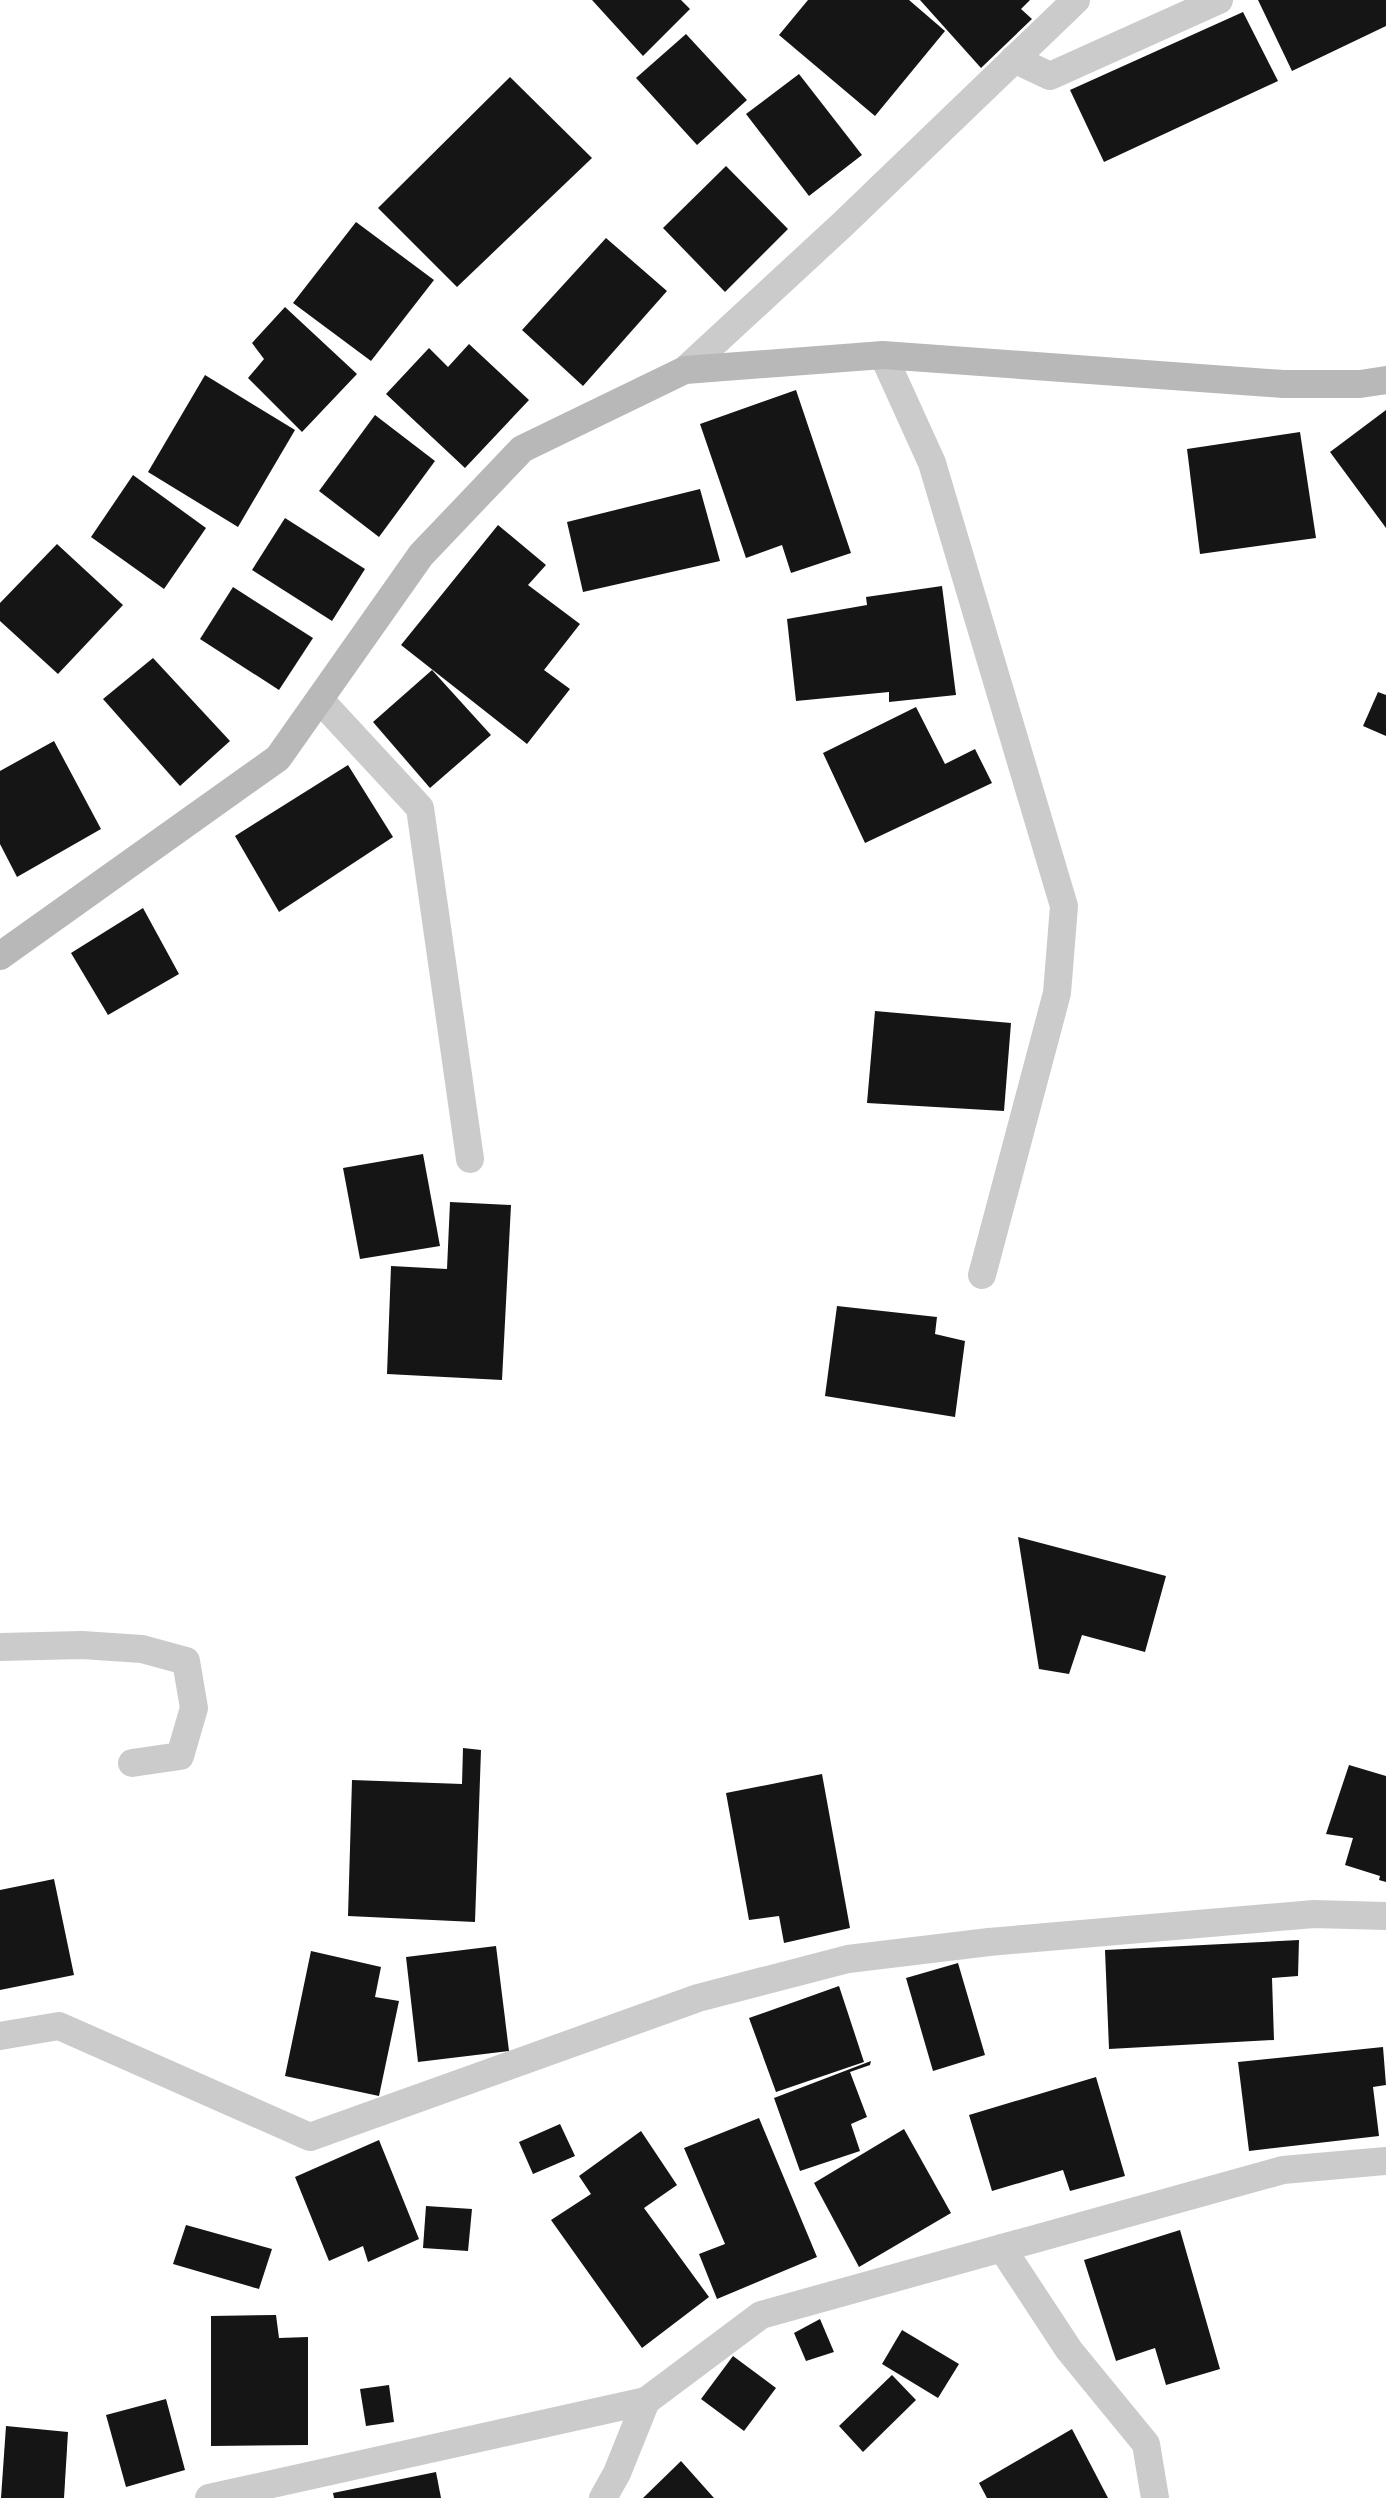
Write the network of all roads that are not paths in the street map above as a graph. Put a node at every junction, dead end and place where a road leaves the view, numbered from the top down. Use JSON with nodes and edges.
{"nodes":[{"id":1,"x":1076,"y":0,"type":"edge"},
{"id":2,"x":1219,"y":0,"type":"edge"},
{"id":3,"x":1014,"y":59,"type":"junction"},
{"id":4,"x":883,"y":355,"type":"junction"},
{"id":5,"x":685,"y":370,"type":"junction"},
{"id":6,"x":1386,"y":380,"type":"edge"},
{"id":7,"x":320,"y":700,"type":"junction"},
{"id":8,"x":0,"y":956,"type":"edge"},
{"id":9,"x":470,"y":1158,"type":"dead end"},
{"id":10,"x":982,"y":1275,"type":"dead end"},
{"id":11,"x":0,"y":1646,"type":"edge"},
{"id":12,"x":132,"y":1762,"type":"dead end"},
{"id":13,"x":1386,"y":1916,"type":"edge"},
{"id":14,"x":0,"y":2036,"type":"edge"},
{"id":15,"x":1386,"y":2161,"type":"edge"},
{"id":16,"x":1002,"y":2248,"type":"junction"},
{"id":17,"x":646,"y":2402,"type":"junction"},
{"id":18,"x":209,"y":2498,"type":"edge"},
{"id":19,"x":603,"y":2498,"type":"edge"},
{"id":20,"x":1155,"y":2498,"type":"edge"}],
"edges":[{"from":1,"to":3,"type":"street"},
{"from":2,"to":3,"type":"street"},
{"from":3,"to":5,"type":"street"},
{"from":4,"to":5,"type":"street"},
{"from":4,"to":6,"type":"street"},
{"from":4,"to":10,"type":"street"},
{"from":5,"to":7,"type":"street"},
{"from":7,"to":8,"type":"street"},
{"from":7,"to":9,"type":"street"},
{"from":11,"to":12,"type":"street"},
{"from":13,"to":14,"type":"street"},
{"from":15,"to":16,"type":"street"},
{"from":16,"to":17,"type":"street"},
{"from":16,"to":20,"type":"street"},
{"from":17,"to":18,"type":"street"},
{"from":17,"to":19,"type":"street"}]}
